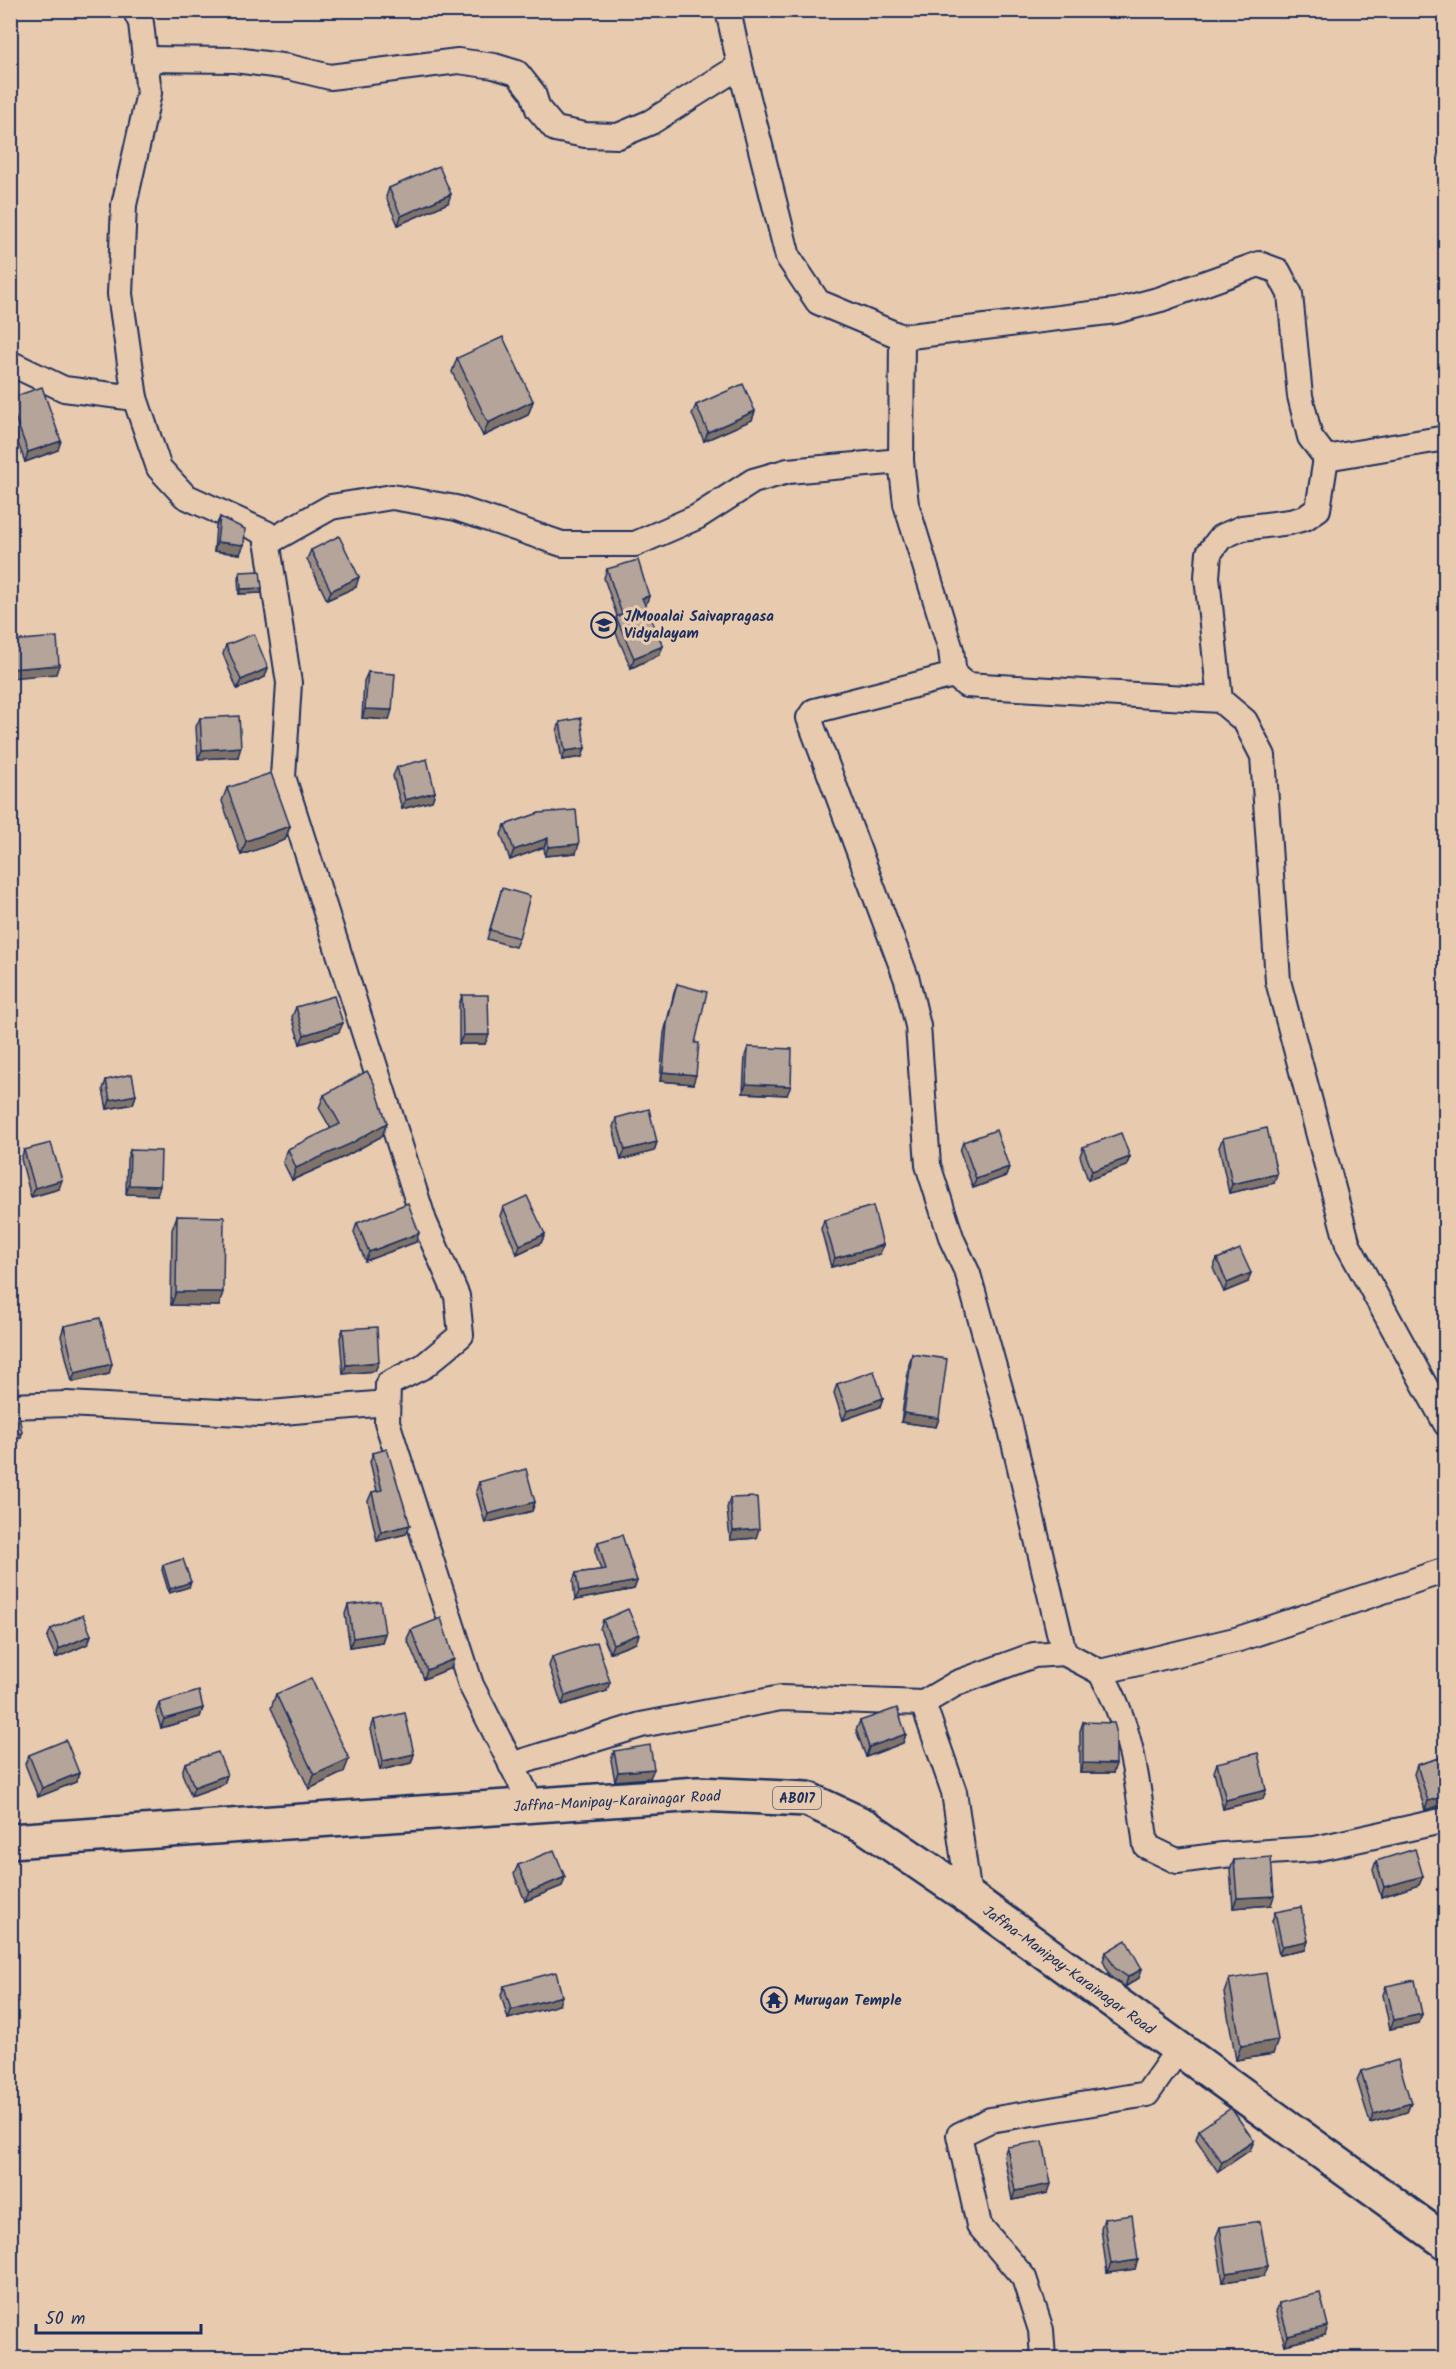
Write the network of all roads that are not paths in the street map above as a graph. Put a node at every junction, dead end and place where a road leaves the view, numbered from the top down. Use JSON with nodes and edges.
{"nodes":[{"id":1,"x":135,"y":10,"type":"edge"},
{"id":2,"x":728,"y":10,"type":"edge"},
{"id":3,"x":145,"y":59,"type":"junction"},
{"id":4,"x":740,"y":66,"type":"junction"},
{"id":5,"x":902,"y":337,"type":"junction"},
{"id":6,"x":10,"y":363,"type":"edge"},
{"id":7,"x":135,"y":399,"type":"junction"},
{"id":8,"x":1446,"y":438,"type":"edge"},
{"id":9,"x":1326,"y":458,"type":"junction"},
{"id":10,"x":901,"y":461,"type":"junction"},
{"id":11,"x":267,"y":543,"type":"junction"},
{"id":12,"x":954,"y":675,"type":"junction"},
{"id":13,"x":1220,"y":700,"type":"junction"},
{"id":14,"x":387,"y":1403,"type":"junction"},
{"id":15,"x":10,"y":1406,"type":"edge"},
{"id":16,"x":1446,"y":1424,"type":"edge"},
{"id":17,"x":1446,"y":1570,"type":"edge"},
{"id":18,"x":1064,"y":1653,"type":"junction"},
{"id":19,"x":1100,"y":1672,"type":"junction"},
{"id":20,"x":923,"y":1703,"type":"junction"},
{"id":21,"x":511,"y":1765,"type":"junction"},
{"id":22,"x":532,"y":1805,"type":"junction"},
{"id":23,"x":1446,"y":1820,"type":"edge"},
{"id":24,"x":10,"y":1841,"type":"edge"},
{"id":25,"x":969,"y":1897,"type":"junction"},
{"id":26,"x":1178,"y":2050,"type":"junction"},
{"id":27,"x":1446,"y":2242,"type":"edge"},
{"id":28,"x":1043,"y":2358,"type":"edge"}],
"edges":[{"from":1,"to":3,"type":"street"},
{"from":2,"to":4,"type":"street"},
{"from":3,"to":4,"type":"street"},
{"from":3,"to":7,"type":"street"},
{"from":4,"to":5,"type":"street"},
{"from":5,"to":9,"type":"street"},
{"from":5,"to":10,"type":"street"},
{"from":6,"to":7,"type":"street"},
{"from":7,"to":11,"type":"street"},
{"from":8,"to":9,"type":"street"},
{"from":9,"to":13,"type":"street"},
{"from":10,"to":11,"type":"street"},
{"from":10,"to":12,"type":"street"},
{"from":11,"to":14,"type":"street"},
{"from":12,"to":13,"type":"street"},
{"from":12,"to":18,"type":"street"},
{"from":13,"to":16,"type":"street"},
{"from":14,"to":15,"type":"street"},
{"from":14,"to":21,"type":"street"},
{"from":17,"to":19,"type":"street"},
{"from":18,"to":19,"type":"street"},
{"from":18,"to":20,"type":"street"},
{"from":19,"to":23,"type":"street"},
{"from":20,"to":21,"type":"street"},
{"from":20,"to":25,"type":"street"},
{"from":21,"to":22,"type":"street"},
{"from":22,"to":24,"type":"main road","name":"Jaffna-Manipay-Karainagar Road","number":"AB017"},
{"from":22,"to":25,"type":"main road","name":"Jaffna-Manipay-Karainagar Road","number":"AB017"},
{"from":25,"to":26,"type":"main road","name":"Jaffna-Manipay-Karainagar Road","number":"AB017"},
{"from":26,"to":27,"type":"main road","name":"Jaffna-Manipay-Karainagar Road","number":"AB017"},
{"from":26,"to":28,"type":"street"}]}
